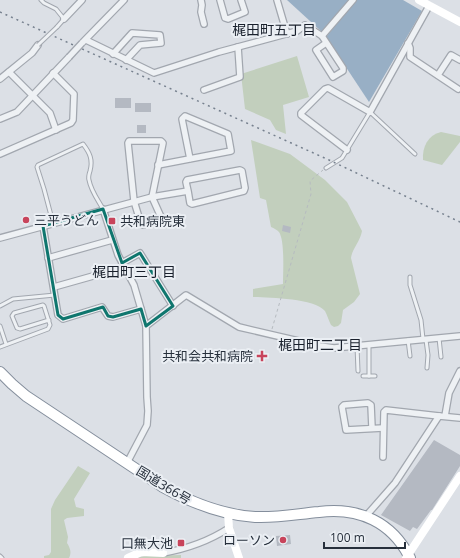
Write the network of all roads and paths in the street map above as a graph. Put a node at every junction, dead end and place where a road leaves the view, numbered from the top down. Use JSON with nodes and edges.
{"nodes":[{"id":1,"x":41,"y":0,"type":"edge"},
{"id":2,"x":82,"y":0,"type":"edge"},
{"id":3,"x":124,"y":0,"type":"edge"},
{"id":4,"x":201,"y":0,"type":"edge"},
{"id":5,"x":220,"y":0,"type":"edge"},
{"id":6,"x":241,"y":0,"type":"edge"},
{"id":7,"x":277,"y":0,"type":"edge"},
{"id":8,"x":353,"y":0,"type":"edge"},
{"id":9,"x":419,"y":0,"type":"edge"},
{"id":10,"x":429,"y":6,"type":"junction"},
{"id":11,"x":64,"y":19,"type":"junction"},
{"id":12,"x":460,"y":22,"type":"edge"},
{"id":13,"x":204,"y":24,"type":"dead end"},
{"id":14,"x":287,"y":34,"type":"junction"},
{"id":15,"x":322,"y":36,"type":"junction"},
{"id":16,"x":84,"y":41,"type":"junction"},
{"id":17,"x":326,"y":42,"type":"junction"},
{"id":18,"x":408,"y":42,"type":"junction"},
{"id":19,"x":38,"y":45,"type":"joint"},
{"id":20,"x":238,"y":47,"type":"junction"},
{"id":21,"x":112,"y":54,"type":"junction"},
{"id":22,"x":126,"y":60,"type":"junction"},
{"id":23,"x":460,"y":60,"type":"edge"},
{"id":24,"x":9,"y":72,"type":"junction"},
{"id":25,"x":53,"y":73,"type":"junction"},
{"id":26,"x":438,"y":75,"type":"junction"},
{"id":27,"x":0,"y":79,"type":"edge"},
{"id":28,"x":458,"y":89,"type":"dead end"},
{"id":29,"x":204,"y":90,"type":"dead end"},
{"id":30,"x":32,"y":96,"type":"junction"},
{"id":31,"x":370,"y":112,"type":"junction"},
{"id":32,"x":0,"y":119,"type":"edge"},
{"id":33,"x":56,"y":130,"type":"junction"},
{"id":34,"x":347,"y":150,"type":"junction"},
{"id":35,"x":0,"y":154,"type":"edge"},
{"id":36,"x":415,"y":154,"type":"dead end"},
{"id":37,"x":190,"y":159,"type":"junction"},
{"id":38,"x":158,"y":165,"type":"junction"},
{"id":39,"x":326,"y":168,"type":"joint"},
{"id":40,"x":188,"y":191,"type":"junction"},
{"id":41,"x":152,"y":197,"type":"junction"},
{"id":42,"x":134,"y":201,"type":"junction"},
{"id":43,"x":103,"y":209,"type":"junction"},
{"id":44,"x":53,"y":223,"type":"junction"},
{"id":45,"x":43,"y":226,"type":"junction"},
{"id":46,"x":0,"y":238,"type":"edge"},
{"id":47,"x":112,"y":240,"type":"junction"},
{"id":48,"x":48,"y":258,"type":"junction"},
{"id":49,"x":123,"y":265,"type":"junction"},
{"id":50,"x":410,"y":277,"type":"dead end"},
{"id":51,"x":54,"y":287,"type":"junction"},
{"id":52,"x":55,"y":295,"type":"junction"},
{"id":53,"x":0,"y":306,"type":"edge"},
{"id":54,"x":172,"y":306,"type":"junction"},
{"id":55,"x":141,"y":309,"type":"junction"},
{"id":56,"x":48,"y":320,"type":"junction"},
{"id":57,"x":0,"y":326,"type":"edge"},
{"id":58,"x":146,"y":326,"type":"junction"},
{"id":59,"x":271,"y":333,"type":"junction"},
{"id":60,"x":460,"y":336,"type":"edge"},
{"id":61,"x":438,"y":337,"type":"junction"},
{"id":62,"x":424,"y":338,"type":"junction"},
{"id":63,"x":408,"y":340,"type":"junction"},
{"id":64,"x":6,"y":344,"type":"junction"},
{"id":65,"x":369,"y":345,"type":"junction"},
{"id":66,"x":357,"y":346,"type":"junction"},
{"id":67,"x":0,"y":347,"type":"edge"},
{"id":68,"x":410,"y":356,"type":"dead end"},
{"id":69,"x":440,"y":357,"type":"dead end"},
{"id":70,"x":427,"y":368,"type":"dead end"},
{"id":71,"x":460,"y":371,"type":"edge"},
{"id":72,"x":0,"y":372,"type":"edge"},
{"id":73,"x":358,"y":372,"type":"dead end"},
{"id":74,"x":363,"y":376,"type":"dead end"},
{"id":75,"x":369,"y":376,"type":"junction"},
{"id":76,"x":375,"y":376,"type":"dead end"},
{"id":77,"x":439,"y":416,"type":"junction"},
{"id":78,"x":445,"y":416,"type":"junction"},
{"id":79,"x":460,"y":418,"type":"edge"},
{"id":80,"x":372,"y":428,"type":"junction"},
{"id":81,"x":384,"y":428,"type":"junction"},
{"id":82,"x":383,"y":456,"type":"dead end"},
{"id":83,"x":127,"y":462,"type":"junction"},
{"id":84,"x":460,"y":476,"type":"edge"},
{"id":85,"x":228,"y":513,"type":"junction"},
{"id":86,"x":366,"y":516,"type":"junction"},
{"id":87,"x":229,"y":528,"type":"junction"},
{"id":88,"x":163,"y":553,"type":"joint"},
{"id":89,"x":0,"y":556,"type":"edge"},
{"id":90,"x":408,"y":557,"type":"edge"},
{"id":91,"x":2,"y":558,"type":"edge"},
{"id":92,"x":128,"y":558,"type":"edge"},
{"id":93,"x":239,"y":558,"type":"edge"}],
"edges":[{"from":1,"to":11,"type":"lane"},
{"from":2,"to":11,"type":"street"},
{"from":3,"to":16,"type":"street"},
{"from":4,"to":13,"type":"street"},
{"from":5,"to":6,"type":"street"},
{"from":7,"to":14,"type":"street"},
{"from":8,"to":15,"type":"street"},
{"from":9,"to":10,"type":"main road"},
{"from":10,"to":12,"type":"main road"},
{"from":10,"to":18,"type":"street"},
{"from":11,"to":19,"type":"lane","bridge":true},
{"from":14,"to":15,"type":"street"},
{"from":14,"to":20,"type":"street"},
{"from":15,"to":17,"type":"street"},
{"from":16,"to":21,"type":"street"},
{"from":16,"to":25,"type":"street","bridge":true},
{"from":17,"to":17,"type":"street"},
{"from":18,"to":26,"type":"street"},
{"from":18,"to":31,"type":"street"},
{"from":19,"to":24,"type":"street"},
{"from":20,"to":22,"type":"street"},
{"from":20,"to":29,"type":"street"},
{"from":21,"to":22,"type":"street"},
{"from":21,"to":22,"type":"street"},
{"from":23,"to":26,"type":"street"},
{"from":24,"to":27,"type":"street"},
{"from":24,"to":30,"type":"street"},
{"from":25,"to":30,"type":"street"},
{"from":25,"to":33,"type":"street"},
{"from":26,"to":28,"type":"street"},
{"from":30,"to":32,"type":"street"},
{"from":30,"to":33,"type":"street"},
{"from":31,"to":34,"type":"lane"},
{"from":31,"to":34,"type":"street"},
{"from":31,"to":36,"type":"lane"},
{"from":33,"to":35,"type":"street"},
{"from":34,"to":39,"type":"lane"},
{"from":37,"to":37,"type":"street"},
{"from":37,"to":38,"type":"street"},
{"from":38,"to":41,"type":"street"},
{"from":38,"to":42,"type":"street"},
{"from":39,"to":59,"type":"path"},
{"from":40,"to":40,"type":"street"},
{"from":40,"to":41,"type":"street"},
{"from":41,"to":42,"type":"street"},
{"from":41,"to":42,"type":"street"},
{"from":42,"to":43,"type":"street"},
{"from":43,"to":44,"type":"street"},
{"from":43,"to":44,"type":"lane"},
{"from":43,"to":47,"type":"street"},
{"from":44,"to":45,"type":"street"},
{"from":45,"to":46,"type":"street"},
{"from":45,"to":48,"type":"street"},
{"from":47,"to":48,"type":"street"},
{"from":47,"to":49,"type":"street"},
{"from":48,"to":51,"type":"street"},
{"from":49,"to":51,"type":"street"},
{"from":49,"to":54,"type":"street"},
{"from":49,"to":55,"type":"street"},
{"from":50,"to":62,"type":"lane"},
{"from":51,"to":52,"type":"street"},
{"from":52,"to":53,"type":"lane"},
{"from":52,"to":55,"type":"street"},
{"from":54,"to":58,"type":"street"},
{"from":54,"to":59,"type":"street"},
{"from":55,"to":58,"type":"street"},
{"from":56,"to":56,"type":"lane"},
{"from":56,"to":64,"type":"lane"},
{"from":57,"to":64,"type":"lane"},
{"from":58,"to":83,"type":"street"},
{"from":59,"to":66,"type":"street"},
{"from":60,"to":61,"type":"street"},
{"from":61,"to":62,"type":"street"},
{"from":61,"to":69,"type":"lane"},
{"from":62,"to":63,"type":"street"},
{"from":62,"to":70,"type":"lane"},
{"from":63,"to":65,"type":"street"},
{"from":63,"to":68,"type":"lane"},
{"from":64,"to":67,"type":"lane"},
{"from":65,"to":66,"type":"street"},
{"from":65,"to":75,"type":"lane"},
{"from":66,"to":73,"type":"lane"},
{"from":71,"to":78,"type":"street"},
{"from":72,"to":83,"type":"highway","name":"国道366号"},
{"from":74,"to":75,"type":"lane"},
{"from":75,"to":76,"type":"lane"},
{"from":77,"to":78,"type":"street"},
{"from":77,"to":81,"type":"street"},
{"from":77,"to":86,"type":"street"},
{"from":78,"to":79,"type":"street"},
{"from":80,"to":80,"type":"street"},
{"from":80,"to":81,"type":"street"},
{"from":81,"to":82,"type":"street"},
{"from":83,"to":85,"type":"highway","name":"国道366号"},
{"from":84,"to":90,"type":"main road"},
{"from":85,"to":86,"type":"highway","name":"国道366号"},
{"from":85,"to":87,"type":"main road"},
{"from":86,"to":90,"type":"highway","name":"国道366号"},
{"from":87,"to":88,"type":"street"},
{"from":87,"to":93,"type":"main road"},
{"from":88,"to":92,"type":"main road"},
{"from":89,"to":91,"type":"lane"}]}
